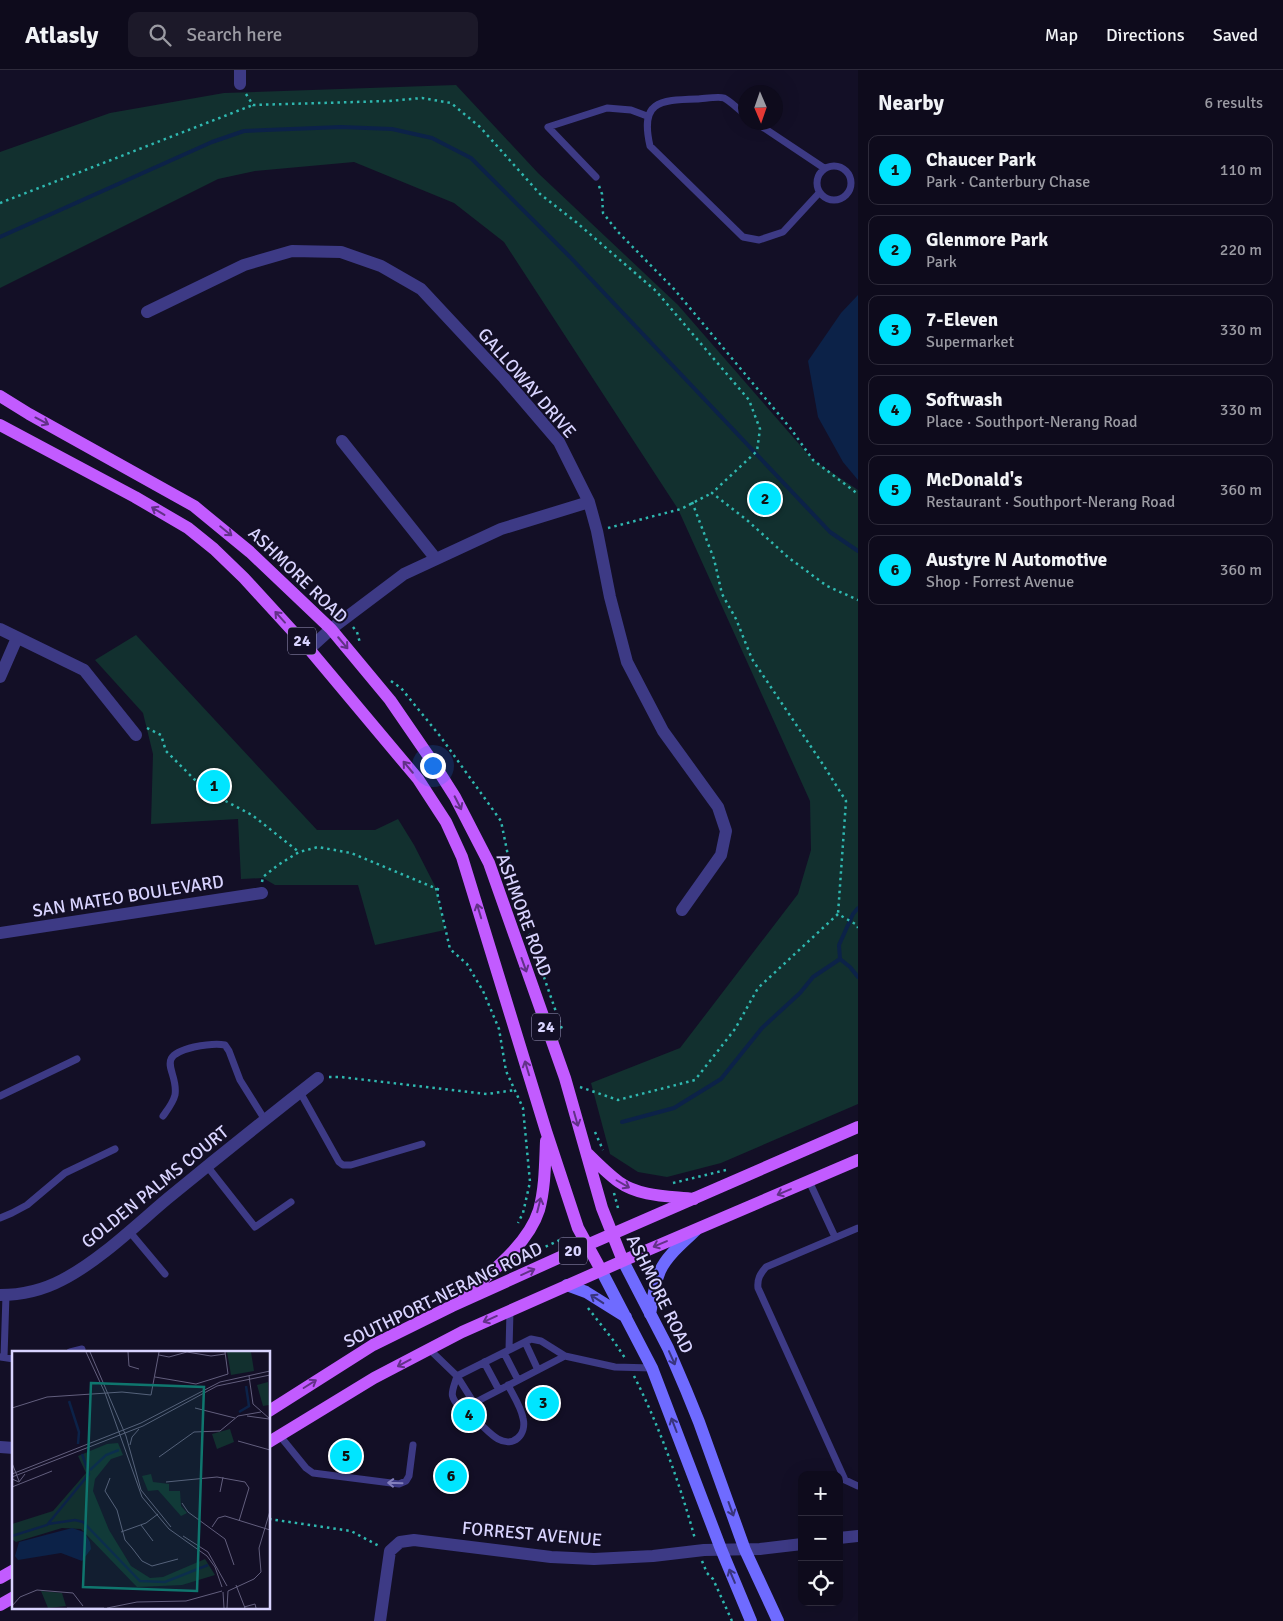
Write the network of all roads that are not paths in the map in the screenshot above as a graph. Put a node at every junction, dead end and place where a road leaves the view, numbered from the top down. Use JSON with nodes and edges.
{"nodes":[{"id":1,"x":240,"y":70,"type":"edge"},
{"id":2,"x":240,"y":84,"type":"road end"},
{"id":3,"x":738,"y":109,"type":"edge"},
{"id":4,"x":647,"y":116,"type":"junction"},
{"id":5,"x":767,"y":130,"type":"edge"},
{"id":6,"x":824,"y":168,"type":"junction"},
{"id":7,"x":596,"y":176,"type":"road end"},
{"id":8,"x":855,"y":182,"type":"edge"},
{"id":9,"x":819,"y":192,"type":"junction"},
{"id":10,"x":147,"y":312,"type":"dead end"},
{"id":11,"x":0,"y":396,"type":"edge"},
{"id":12,"x":0,"y":425,"type":"edge"},
{"id":13,"x":342,"y":441,"type":"dead end"},
{"id":14,"x":589,"y":502,"type":"junction"},
{"id":15,"x":436,"y":559,"type":"junction"},
{"id":16,"x":331,"y":629,"type":"junction"},
{"id":17,"x":0,"y":630,"type":"edge"},
{"id":18,"x":17,"y":638,"type":"junction"},
{"id":19,"x":309,"y":649,"type":"junction"},
{"id":20,"x":0,"y":677,"type":"edge"},
{"id":21,"x":136,"y":735,"type":"road end"},
{"id":22,"x":262,"y":893,"type":"road end"},
{"id":23,"x":682,"y":910,"type":"dead end"},
{"id":24,"x":0,"y":933,"type":"edge"},
{"id":25,"x":77,"y":1059,"type":"dead end"},
{"id":26,"x":318,"y":1078,"type":"road end"},
{"id":27,"x":300,"y":1092,"type":"junction"},
{"id":28,"x":0,"y":1096,"type":"edge"},
{"id":29,"x":163,"y":1116,"type":"dead end"},
{"id":30,"x":265,"y":1120,"type":"junction"},
{"id":31,"x":858,"y":1127,"type":"edge"},
{"id":32,"x":546,"y":1131,"type":"junction"},
{"id":33,"x":422,"y":1144,"type":"dead end"},
{"id":34,"x":115,"y":1149,"type":"dead end"},
{"id":35,"x":586,"y":1152,"type":"junction"},
{"id":36,"x":858,"y":1160,"type":"edge"},
{"id":37,"x":207,"y":1166,"type":"junction"},
{"id":38,"x":809,"y":1181,"type":"junction"},
{"id":39,"x":695,"y":1199,"type":"junction"},
{"id":40,"x":291,"y":1202,"type":"dead end"},
{"id":41,"x":0,"y":1218,"type":"edge"},
{"id":42,"x":698,"y":1228,"type":"junction"},
{"id":43,"x":858,"y":1228,"type":"edge"},
{"id":44,"x":129,"y":1231,"type":"junction"},
{"id":45,"x":612,"y":1235,"type":"junction"},
{"id":46,"x":835,"y":1237,"type":"junction"},
{"id":47,"x":587,"y":1245,"type":"junction"},
{"id":48,"x":623,"y":1261,"type":"junction"},
{"id":49,"x":601,"y":1270,"type":"junction"},
{"id":50,"x":164,"y":1274,"type":"dead end"},
{"id":51,"x":567,"y":1285,"type":"junction"},
{"id":52,"x":3,"y":1295,"type":"edge"},
{"id":53,"x":452,"y":1306,"type":"junction"},
{"id":54,"x":510,"y":1310,"type":"junction"},
{"id":55,"x":650,"y":1314,"type":"junction"},
{"id":56,"x":626,"y":1317,"type":"junction"},
{"id":57,"x":525,"y":1342,"type":"junction"},
{"id":58,"x":82,"y":1349,"type":"dead end"},
{"id":59,"x":429,"y":1349,"type":"junction"},
{"id":60,"x":74,"y":1351,"type":"edge"},
{"id":61,"x":507,"y":1351,"type":"junction"},
{"id":62,"x":566,"y":1356,"type":"junction"},
{"id":63,"x":2,"y":1357,"type":"edge"},
{"id":64,"x":484,"y":1362,"type":"junction"},
{"id":65,"x":652,"y":1368,"type":"junction"},
{"id":66,"x":538,"y":1370,"type":"junction"},
{"id":67,"x":456,"y":1376,"type":"junction"},
{"id":68,"x":518,"y":1380,"type":"junction"},
{"id":69,"x":508,"y":1385,"type":"junction"},
{"id":70,"x":498,"y":1390,"type":"junction"},
{"id":71,"x":461,"y":1408,"type":"dead end"},
{"id":72,"x":270,"y":1409,"type":"edge"},
{"id":73,"x":477,"y":1421,"type":"dead end"},
{"id":74,"x":280,"y":1436,"type":"junction"},
{"id":75,"x":270,"y":1441,"type":"edge"},
{"id":76,"x":413,"y":1445,"type":"dead end"},
{"id":77,"x":858,"y":1486,"type":"edge"},
{"id":78,"x":858,"y":1536,"type":"edge"},
{"id":79,"x":843,"y":1538,"type":"edge"},
{"id":80,"x":798,"y":1545,"type":"edge"},
{"id":81,"x":721,"y":1549,"type":"junction"},
{"id":82,"x":745,"y":1550,"type":"junction"},
{"id":83,"x":12,"y":1571,"type":"edge"},
{"id":84,"x":0,"y":1578,"type":"edge"},
{"id":85,"x":12,"y":1598,"type":"edge"},
{"id":86,"x":0,"y":1605,"type":"edge"},
{"id":87,"x":380,"y":1621,"type":"edge"},
{"id":88,"x":751,"y":1621,"type":"edge"},
{"id":89,"x":778,"y":1621,"type":"edge"}],
"edges":[{"from":1,"to":2,"type":"street"},
{"from":3,"to":4,"type":"lane"},
{"from":4,"to":7,"type":"lane"},
{"from":4,"to":9,"type":"lane"},
{"from":5,"to":6,"type":"lane"},
{"from":6,"to":8,"type":"lane"},
{"from":6,"to":9,"type":"lane"},
{"from":8,"to":9,"type":"lane"},
{"from":10,"to":14,"type":"street","name":"GALLOWAY DRIVE"},
{"from":11,"to":16,"type":"main road","name":"ASHMORE ROAD","number":"24","one_way":true},
{"from":19,"to":12,"type":"main road","number":"24","one_way":true},
{"from":13,"to":15,"type":"street"},
{"from":14,"to":15,"type":"street"},
{"from":14,"to":23,"type":"street","name":"GALLOWAY DRIVE"},
{"from":15,"to":16,"type":"street"},
{"from":16,"to":19,"type":"street"},
{"from":16,"to":35,"type":"main road","name":"ASHMORE ROAD","number":"24","one_way":true},
{"from":17,"to":18,"type":"street"},
{"from":18,"to":20,"type":"street"},
{"from":18,"to":21,"type":"street"},
{"from":32,"to":19,"type":"main road","number":"24","one_way":true},
{"from":22,"to":24,"type":"street","name":"SAN MATEO BOULEVARD"},
{"from":25,"to":28,"type":"lane"},
{"from":26,"to":27,"type":"street","name":"GOLDEN PALMS COURT"},
{"from":27,"to":30,"type":"street","name":"GOLDEN PALMS COURT"},
{"from":27,"to":33,"type":"lane"},
{"from":29,"to":30,"type":"lane"},
{"from":30,"to":37,"type":"street","name":"GOLDEN PALMS COURT"},
{"from":31,"to":39,"type":"main road","name":"SOUTHPORT-NERANG ROAD","number":"20"},
{"from":32,"to":47,"type":"main road","number":"24"},
{"from":53,"to":32,"type":"main road","one_way":true},
{"from":34,"to":41,"type":"lane"},
{"from":35,"to":39,"type":"main road","one_way":true},
{"from":35,"to":45,"type":"main road","name":"ASHMORE ROAD","number":"24"},
{"from":36,"to":38,"type":"main road","number":"20"},
{"from":37,"to":40,"type":"lane"},
{"from":37,"to":44,"type":"street","name":"GOLDEN PALMS COURT"},
{"from":38,"to":42,"type":"main road","number":"20","one_way":true},
{"from":38,"to":46,"type":"lane"},
{"from":39,"to":45,"type":"main road","name":"SOUTHPORT-NERANG ROAD","number":"20"},
{"from":42,"to":48,"type":"main road","number":"20","one_way":true},
{"from":42,"to":55,"type":"main road"},
{"from":43,"to":46,"type":"lane"},
{"from":44,"to":50,"type":"lane"},
{"from":44,"to":52,"type":"street","name":"GOLDEN PALMS COURT"},
{"from":45,"to":47,"type":"main road","name":"SOUTHPORT-NERANG ROAD","number":"20"},
{"from":45,"to":48,"type":"main road","name":"ASHMORE ROAD","number":"24"},
{"from":46,"to":77,"type":"lane"},
{"from":47,"to":49,"type":"main road","number":"24"},
{"from":53,"to":47,"type":"main road","name":"SOUTHPORT-NERANG ROAD","number":"20","one_way":true},
{"from":48,"to":49,"type":"main road","number":"20"},
{"from":48,"to":55,"type":"main road","name":"ASHMORE ROAD"},
{"from":49,"to":51,"type":"main road","number":"20"},
{"from":49,"to":56,"type":"main road"},
{"from":51,"to":54,"type":"main road","number":"20"},
{"from":56,"to":51,"type":"main road","one_way":true},
{"from":52,"to":63,"type":"lane"},
{"from":72,"to":53,"type":"main road","name":"SOUTHPORT-NERANG ROAD","number":"20","one_way":true},
{"from":54,"to":59,"type":"main road","number":"20","one_way":true},
{"from":54,"to":61,"type":"lane"},
{"from":55,"to":82,"type":"main road","name":"ASHMORE ROAD","one_way":true},
{"from":56,"to":65,"type":"main road"},
{"from":57,"to":61,"type":"lane"},
{"from":57,"to":62,"type":"lane"},
{"from":57,"to":66,"type":"lane"},
{"from":58,"to":60,"type":"lane"},
{"from":59,"to":67,"type":"lane"},
{"from":59,"to":74,"type":"main road","number":"20","one_way":true},
{"from":61,"to":64,"type":"lane"},
{"from":61,"to":68,"type":"lane"},
{"from":62,"to":65,"type":"lane"},
{"from":62,"to":66,"type":"lane"},
{"from":64,"to":67,"type":"lane"},
{"from":64,"to":70,"type":"lane"},
{"from":81,"to":65,"type":"main road","one_way":true},
{"from":66,"to":68,"type":"lane"},
{"from":67,"to":70,"type":"lane"},
{"from":67,"to":71,"type":"lane"},
{"from":68,"to":69,"type":"lane"},
{"from":69,"to":70,"type":"lane"},
{"from":69,"to":73,"type":"lane"},
{"from":74,"to":75,"type":"main road","number":"20"},
{"from":76,"to":74,"type":"lane","one_way":true},
{"from":78,"to":79,"type":"street"},
{"from":80,"to":82,"type":"street","name":"FORREST AVENUE"},
{"from":81,"to":82,"type":"street","name":"FORREST AVENUE"},
{"from":81,"to":87,"type":"street","name":"FORREST AVENUE"},
{"from":88,"to":81,"type":"main road","one_way":true},
{"from":82,"to":89,"type":"main road","name":"ASHMORE ROAD"},
{"from":83,"to":84,"type":"main road"},
{"from":85,"to":86,"type":"main road"}]}
